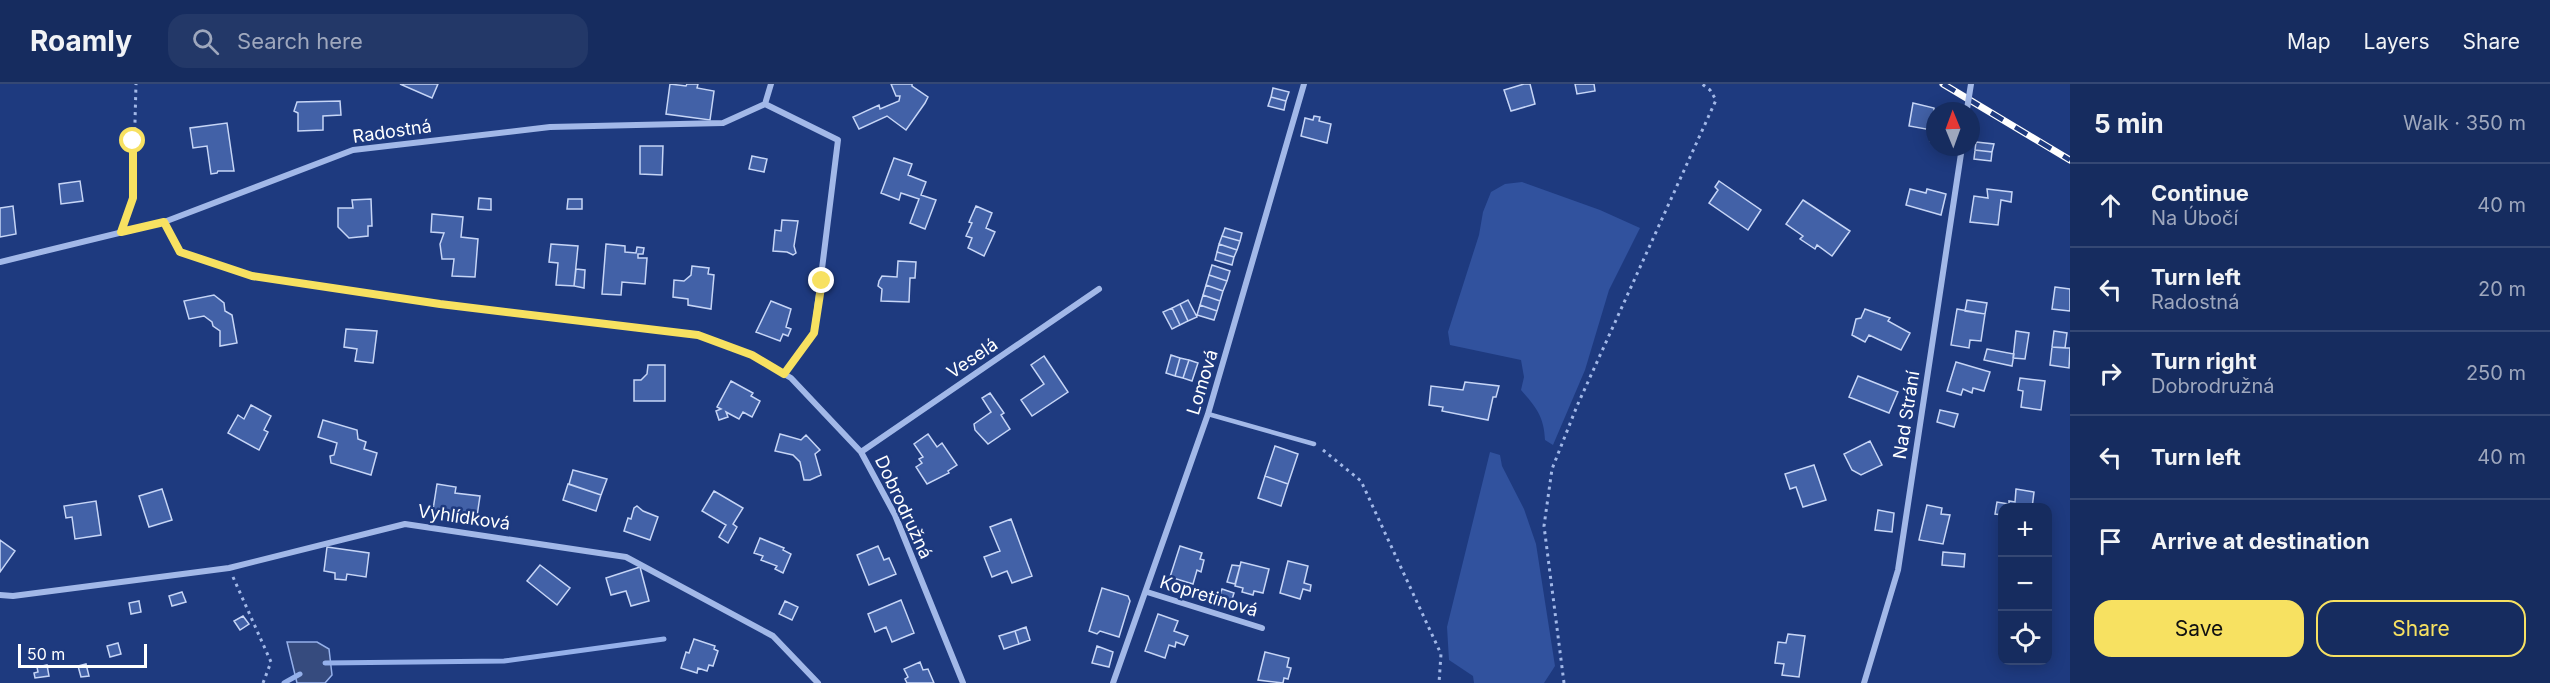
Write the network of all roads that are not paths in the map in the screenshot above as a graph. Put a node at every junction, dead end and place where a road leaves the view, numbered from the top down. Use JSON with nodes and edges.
{"nodes":[{"id":1,"x":771,"y":84,"type":"edge"},
{"id":2,"x":1304,"y":84,"type":"edge"},
{"id":3,"x":1971,"y":84,"type":"edge"},
{"id":4,"x":1968,"y":102,"type":"edge"},
{"id":5,"x":765,"y":104,"type":"junction"},
{"id":6,"x":1961,"y":156,"type":"edge"},
{"id":7,"x":164,"y":222,"type":"junction"},
{"id":8,"x":0,"y":262,"type":"edge"},
{"id":9,"x":1099,"y":289,"type":"dead end"},
{"id":10,"x":784,"y":374,"type":"junction"},
{"id":11,"x":1208,"y":414,"type":"junction"},
{"id":12,"x":1314,"y":444,"type":"road end"},
{"id":13,"x":861,"y":452,"type":"junction"},
{"id":14,"x":1147,"y":592,"type":"junction"},
{"id":15,"x":0,"y":595,"type":"edge"},
{"id":16,"x":1262,"y":628,"type":"dead end"},
{"id":17,"x":818,"y":683,"type":"edge"},
{"id":18,"x":963,"y":683,"type":"edge"},
{"id":19,"x":1113,"y":683,"type":"edge"},
{"id":20,"x":1864,"y":683,"type":"edge"}],
"edges":[{"from":1,"to":5,"type":"street"},
{"from":2,"to":11,"type":"street","name":"Lomová"},
{"from":3,"to":4,"type":"street","bridge":true},
{"from":5,"to":7,"type":"street","name":"Radostná"},
{"from":5,"to":10,"type":"street"},
{"from":6,"to":20,"type":"street","name":"Nad Strání"},
{"from":7,"to":8,"type":"street","name":"Radostná"},
{"from":7,"to":10,"type":"street","name":"Dobrodružná"},
{"from":9,"to":13,"type":"street","name":"Veselá"},
{"from":10,"to":13,"type":"street","name":"Dobrodružná"},
{"from":11,"to":12,"type":"lane"},
{"from":11,"to":14,"type":"street","name":"Lomová"},
{"from":13,"to":18,"type":"street","name":"Dobrodružná"},
{"from":14,"to":16,"type":"street","name":"Kopretinová"},
{"from":14,"to":19,"type":"street","name":"Lomová"},
{"from":15,"to":17,"type":"street","name":"Vyhlídková"}]}
